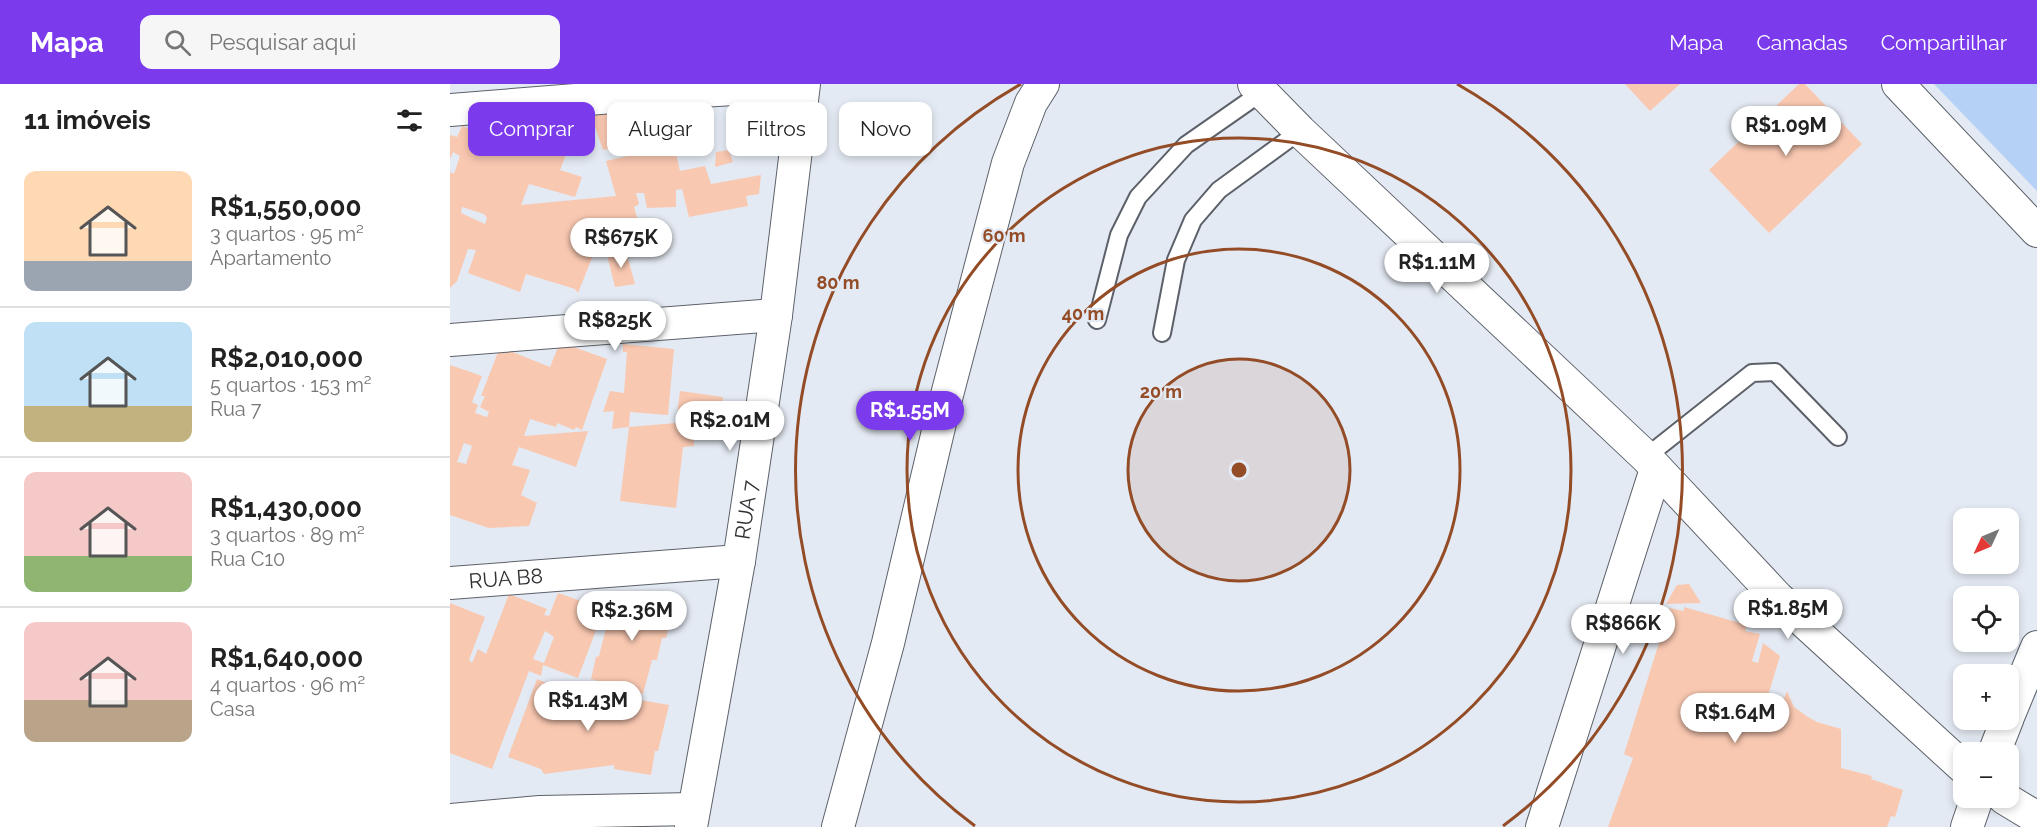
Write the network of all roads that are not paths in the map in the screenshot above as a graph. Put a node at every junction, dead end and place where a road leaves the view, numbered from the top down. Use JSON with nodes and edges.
{"nodes":[{"id":1,"x":1043,"y":84,"type":"edge"},
{"id":2,"x":1898,"y":84,"type":"edge"},
{"id":3,"x":804,"y":85,"type":"edge"},
{"id":4,"x":1258,"y":88,"type":"edge"},
{"id":5,"x":450,"y":110,"type":"edge"},
{"id":6,"x":1300,"y":130,"type":"junction"},
{"id":7,"x":2037,"y":231,"type":"edge"},
{"id":8,"x":776,"y":315,"type":"junction"},
{"id":9,"x":1097,"y":320,"type":"dead end"},
{"id":10,"x":1162,"y":333,"type":"dead end"},
{"id":11,"x":450,"y":340,"type":"edge"},
{"id":12,"x":1838,"y":437,"type":"dead end"},
{"id":13,"x":1651,"y":463,"type":"junction"},
{"id":14,"x":739,"y":561,"type":"junction"},
{"id":15,"x":450,"y":583,"type":"edge"},
{"id":16,"x":2037,"y":647,"type":"edge"},
{"id":17,"x":2019,"y":691,"type":"edge"},
{"id":18,"x":1953,"y":758,"type":"edge"},
{"id":19,"x":2019,"y":807,"type":"edge"},
{"id":20,"x":1973,"y":808,"type":"edge"},
{"id":21,"x":692,"y":818,"type":"edge"},
{"id":22,"x":2037,"y":818,"type":"edge"},
{"id":23,"x":537,"y":819,"type":"edge"},
{"id":24,"x":450,"y":820,"type":"edge"},
{"id":25,"x":838,"y":827,"type":"edge"},
{"id":26,"x":1542,"y":827,"type":"edge"},
{"id":27,"x":1966,"y":827,"type":"edge"}],
"edges":[{"from":1,"to":25,"type":"street"},
{"from":2,"to":7,"type":"street"},
{"from":3,"to":5,"type":"street"},
{"from":3,"to":8,"type":"street","name":"RUA 7"},
{"from":4,"to":6,"type":"street"},
{"from":4,"to":9,"type":"lane"},
{"from":6,"to":10,"type":"lane"},
{"from":6,"to":13,"type":"street"},
{"from":8,"to":11,"type":"street"},
{"from":8,"to":14,"type":"street","name":"RUA 7"},
{"from":12,"to":13,"type":"lane"},
{"from":13,"to":18,"type":"street"},
{"from":13,"to":26,"type":"street"},
{"from":14,"to":15,"type":"street","name":"RUA B8"},
{"from":14,"to":21,"type":"street","name":"RUA 7"},
{"from":16,"to":17,"type":"street"},
{"from":19,"to":22,"type":"street"},
{"from":20,"to":27,"type":"street"},
{"from":21,"to":23,"type":"street"},
{"from":23,"to":24,"type":"street"}]}
